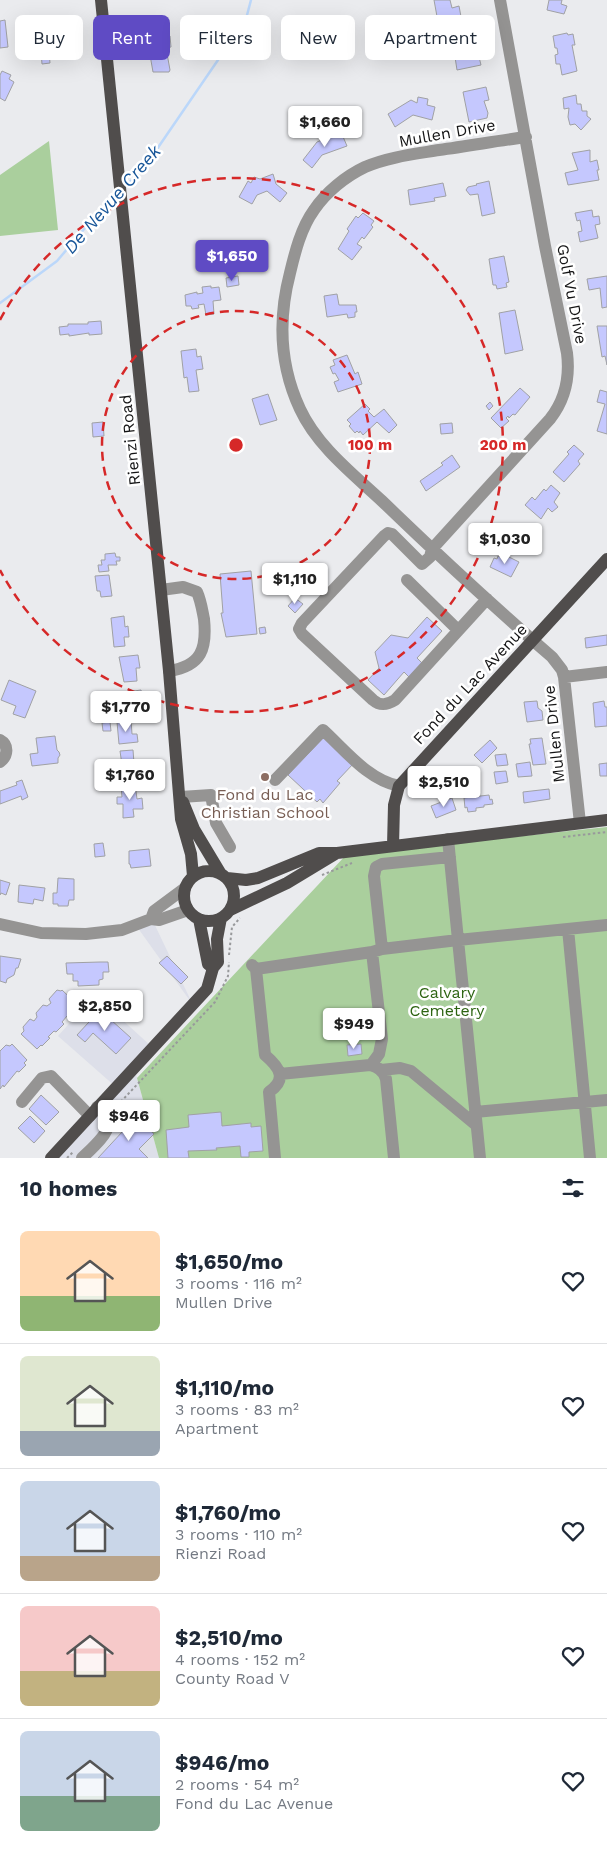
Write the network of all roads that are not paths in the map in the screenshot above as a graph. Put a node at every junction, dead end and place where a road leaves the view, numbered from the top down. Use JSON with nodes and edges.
{"nodes":[{"id":1,"x":101,"y":0,"type":"edge"},
{"id":2,"x":500,"y":0,"type":"edge"},
{"id":3,"x":526,"y":137,"type":"junction"},
{"id":4,"x":417,"y":535,"type":"junction"},
{"id":5,"x":405,"y":548,"type":"junction"},
{"id":6,"x":432,"y":549,"type":"junction"},
{"id":7,"x":607,"y":559,"type":"edge"},
{"id":8,"x":408,"y":580,"type":"dead end"},
{"id":9,"x":161,"y":590,"type":"junction"},
{"id":10,"x":487,"y":599,"type":"junction"},
{"id":11,"x":458,"y":630,"type":"junction"},
{"id":12,"x":532,"y":640,"type":"junction"},
{"id":13,"x":170,"y":670,"type":"junction"},
{"id":14,"x":607,"y":672,"type":"edge"},
{"id":15,"x":564,"y":677,"type":"junction"},
{"id":16,"x":0,"y":740,"type":"edge"},
{"id":17,"x":0,"y":762,"type":"edge"},
{"id":18,"x":275,"y":780,"type":"dead end"},
{"id":19,"x":399,"y":786,"type":"junction"},
{"id":20,"x":181,"y":797,"type":"junction"},
{"id":21,"x":607,"y":820,"type":"edge"},
{"id":22,"x":580,"y":823,"type":"junction"},
{"id":23,"x":448,"y":839,"type":"junction"},
{"id":24,"x":230,"y":846,"type":"dead end"},
{"id":25,"x":393,"y":846,"type":"junction"},
{"id":26,"x":337,"y":853,"type":"junction"},
{"id":27,"x":450,"y":857,"type":"junction"},
{"id":28,"x":194,"y":876,"type":"junction"},
{"id":29,"x":224,"y":876,"type":"junction"},
{"id":30,"x":185,"y":888,"type":"junction"},
{"id":31,"x":188,"y":910,"type":"junction"},
{"id":32,"x":226,"y":914,"type":"junction"},
{"id":33,"x":151,"y":919,"type":"junction"},
{"id":34,"x":199,"y":919,"type":"junction"},
{"id":35,"x":0,"y":924,"type":"edge"},
{"id":36,"x":607,"y":925,"type":"edge"},
{"id":37,"x":568,"y":929,"type":"junction"},
{"id":38,"x":458,"y":940,"type":"junction"},
{"id":39,"x":377,"y":951,"type":"junction"},
{"id":40,"x":213,"y":968,"type":"junction"},
{"id":41,"x":376,"y":1068,"type":"junction"},
{"id":42,"x":280,"y":1074,"type":"junction"},
{"id":43,"x":607,"y":1100,"type":"edge"},
{"id":44,"x":22,"y":1102,"type":"dead end"},
{"id":45,"x":585,"y":1102,"type":"junction"},
{"id":46,"x":94,"y":1112,"type":"junction"},
{"id":47,"x":476,"y":1118,"type":"junction"},
{"id":48,"x":51,"y":1158,"type":"edge"},
{"id":49,"x":82,"y":1158,"type":"edge"},
{"id":50,"x":275,"y":1158,"type":"edge"},
{"id":51,"x":394,"y":1158,"type":"edge"},
{"id":52,"x":480,"y":1158,"type":"edge"},
{"id":53,"x":590,"y":1158,"type":"edge"}],
"edges":[{"from":1,"to":9,"type":"main road","name":"Rienzi Road"},
{"from":2,"to":3,"type":"street","name":"Golf Vu Drive"},
{"from":3,"to":4,"type":"street","name":"Mullen Drive"},
{"from":3,"to":6,"type":"street","name":"Golf Vu Drive"},
{"from":4,"to":5,"type":"street"},
{"from":4,"to":6,"type":"street","name":"Mullen Drive"},
{"from":5,"to":6,"type":"street","name":"Golf Vu Drive"},
{"from":5,"to":11,"type":"street"},
{"from":6,"to":10,"type":"street","name":"Mullen Drive"},
{"from":7,"to":12,"type":"main road","name":"Fond du Lac Avenue"},
{"from":8,"to":11,"type":"street"},
{"from":9,"to":13,"type":"main road","name":"Rienzi Road"},
{"from":9,"to":13,"type":"street"},
{"from":10,"to":11,"type":"street"},
{"from":10,"to":12,"type":"street","name":"Mullen Drive"},
{"from":12,"to":15,"type":"street","name":"Mullen Drive"},
{"from":12,"to":19,"type":"main road","name":"Fond du Lac Avenue"},
{"from":13,"to":20,"type":"main road","name":"Rienzi Road"},
{"from":14,"to":15,"type":"street"},
{"from":15,"to":22,"type":"street","name":"Mullen Drive"},
{"from":16,"to":17,"type":"street"},
{"from":18,"to":19,"type":"street"},
{"from":19,"to":25,"type":"main road"},
{"from":20,"to":24,"type":"street"},
{"from":20,"to":28,"type":"main road","name":"Rienzi Road"},
{"from":20,"to":29,"type":"main road"},
{"from":21,"to":22,"type":"main road"},
{"from":22,"to":23,"type":"main road"},
{"from":23,"to":25,"type":"main road"},
{"from":23,"to":27,"type":"street"},
{"from":25,"to":26,"type":"main road"},
{"from":26,"to":29,"type":"main road"},
{"from":26,"to":32,"type":"main road"},
{"from":27,"to":38,"type":"street"},
{"from":27,"to":39,"type":"street"},
{"from":28,"to":29,"type":"main road"},
{"from":28,"to":30,"type":"main road"},
{"from":29,"to":32,"type":"main road"},
{"from":30,"to":31,"type":"main road"},
{"from":30,"to":33,"type":"street"},
{"from":31,"to":33,"type":"street"},
{"from":31,"to":34,"type":"main road"},
{"from":32,"to":34,"type":"main road"},
{"from":32,"to":40,"type":"main road"},
{"from":33,"to":35,"type":"street"},
{"from":34,"to":40,"type":"main road"},
{"from":36,"to":37,"type":"street"},
{"from":37,"to":38,"type":"street"},
{"from":37,"to":45,"type":"street"},
{"from":38,"to":39,"type":"street"},
{"from":38,"to":47,"type":"street"},
{"from":39,"to":41,"type":"street"},
{"from":39,"to":42,"type":"street"},
{"from":40,"to":46,"type":"main road"},
{"from":41,"to":42,"type":"street"},
{"from":41,"to":47,"type":"street"},
{"from":41,"to":51,"type":"street"},
{"from":42,"to":50,"type":"street"},
{"from":43,"to":45,"type":"street"},
{"from":44,"to":46,"type":"street"},
{"from":45,"to":47,"type":"street"},
{"from":45,"to":53,"type":"street"},
{"from":46,"to":48,"type":"main road"},
{"from":46,"to":49,"type":"street"},
{"from":47,"to":52,"type":"street"}]}
